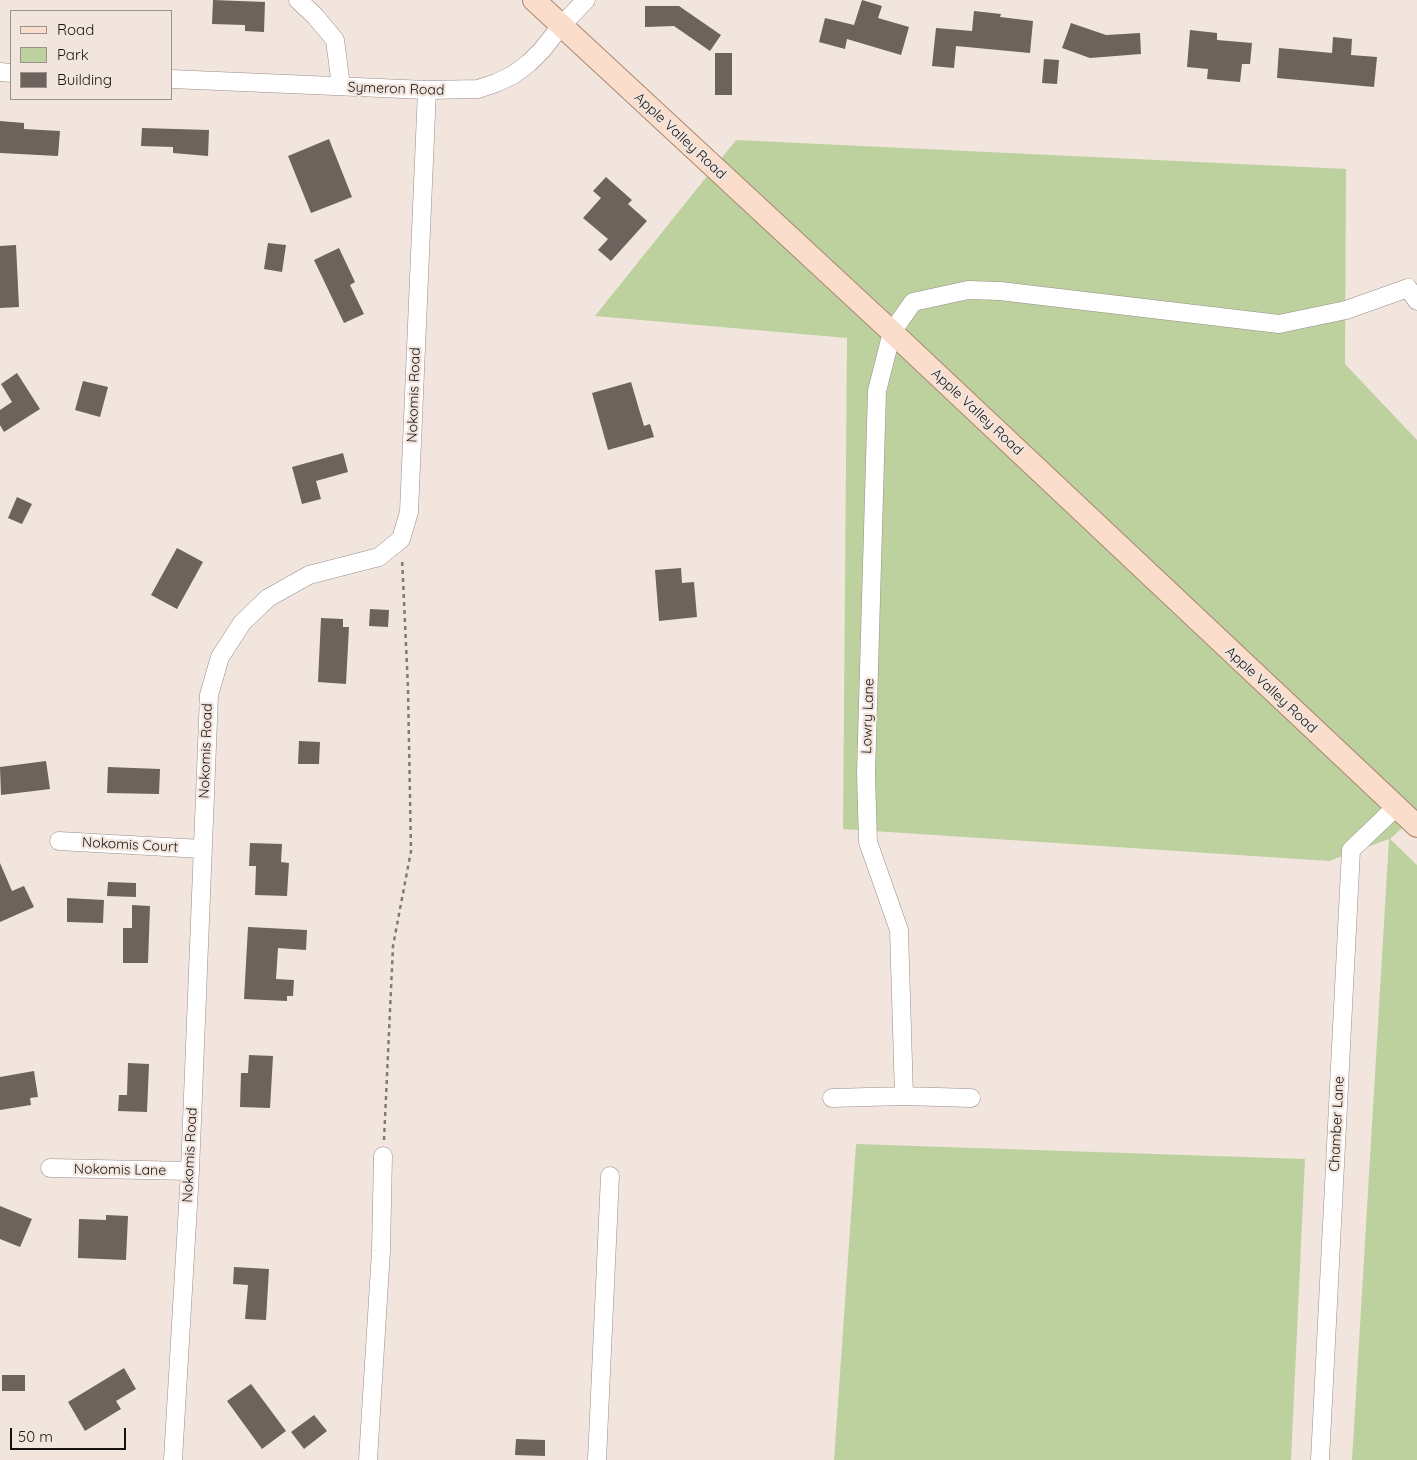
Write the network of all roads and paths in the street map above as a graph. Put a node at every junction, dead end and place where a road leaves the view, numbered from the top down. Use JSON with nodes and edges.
{"nodes":[{"id":1,"x":298,"y":0,"type":"edge"},
{"id":2,"x":534,"y":0,"type":"edge"},
{"id":3,"x":586,"y":0,"type":"edge"},
{"id":4,"x":561,"y":26,"type":"junction"},
{"id":5,"x":172,"y":79,"type":"edge"},
{"id":6,"x":341,"y":86,"type":"junction"},
{"id":7,"x":427,"y":90,"type":"junction"},
{"id":8,"x":1417,"y":301,"type":"edge"},
{"id":9,"x":892,"y":332,"type":"junction"},
{"id":10,"x":401,"y":539,"type":"junction"},
{"id":11,"x":1396,"y":808,"type":"junction"},
{"id":12,"x":1417,"y":826,"type":"edge"},
{"id":13,"x":59,"y":841,"type":"dead end"},
{"id":14,"x":202,"y":849,"type":"junction"},
{"id":15,"x":904,"y":1096,"type":"junction"},
{"id":16,"x":832,"y":1098,"type":"dead end"},
{"id":17,"x":971,"y":1098,"type":"dead end"},
{"id":18,"x":383,"y":1156,"type":"joint"},
{"id":19,"x":50,"y":1168,"type":"dead end"},
{"id":20,"x":190,"y":1171,"type":"junction"},
{"id":21,"x":610,"y":1176,"type":"dead end"},
{"id":22,"x":173,"y":1460,"type":"edge"},
{"id":23,"x":368,"y":1460,"type":"edge"},
{"id":24,"x":597,"y":1460,"type":"edge"},
{"id":25,"x":1320,"y":1460,"type":"edge"}],
"edges":[{"from":1,"to":6,"type":"street"},
{"from":2,"to":4,"type":"main road","name":"Apple Valley Road"},
{"from":3,"to":4,"type":"street","name":"Symeron Road"},
{"from":4,"to":7,"type":"street","name":"Symeron Road"},
{"from":4,"to":9,"type":"main road","name":"Apple Valley Road"},
{"from":5,"to":6,"type":"street","name":"Symeron Road"},
{"from":6,"to":7,"type":"street","name":"Symeron Road"},
{"from":7,"to":10,"type":"street","name":"Nokomis Road"},
{"from":8,"to":9,"type":"street"},
{"from":9,"to":11,"type":"main road","name":"Apple Valley Road"},
{"from":9,"to":15,"type":"street","name":"Lowry Lane"},
{"from":10,"to":14,"type":"street","name":"Nokomis Road"},
{"from":10,"to":18,"type":"path"},
{"from":11,"to":12,"type":"main road","name":"Apple Valley Road"},
{"from":11,"to":25,"type":"street","name":"Chamber Lane"},
{"from":13,"to":14,"type":"street","name":"Nokomis Court"},
{"from":14,"to":20,"type":"street","name":"Nokomis Road"},
{"from":15,"to":16,"type":"street"},
{"from":15,"to":17,"type":"street"},
{"from":18,"to":23,"type":"street"},
{"from":19,"to":20,"type":"street","name":"Nokomis Lane"},
{"from":20,"to":22,"type":"street","name":"Nokomis Road"},
{"from":21,"to":24,"type":"street"}]}
